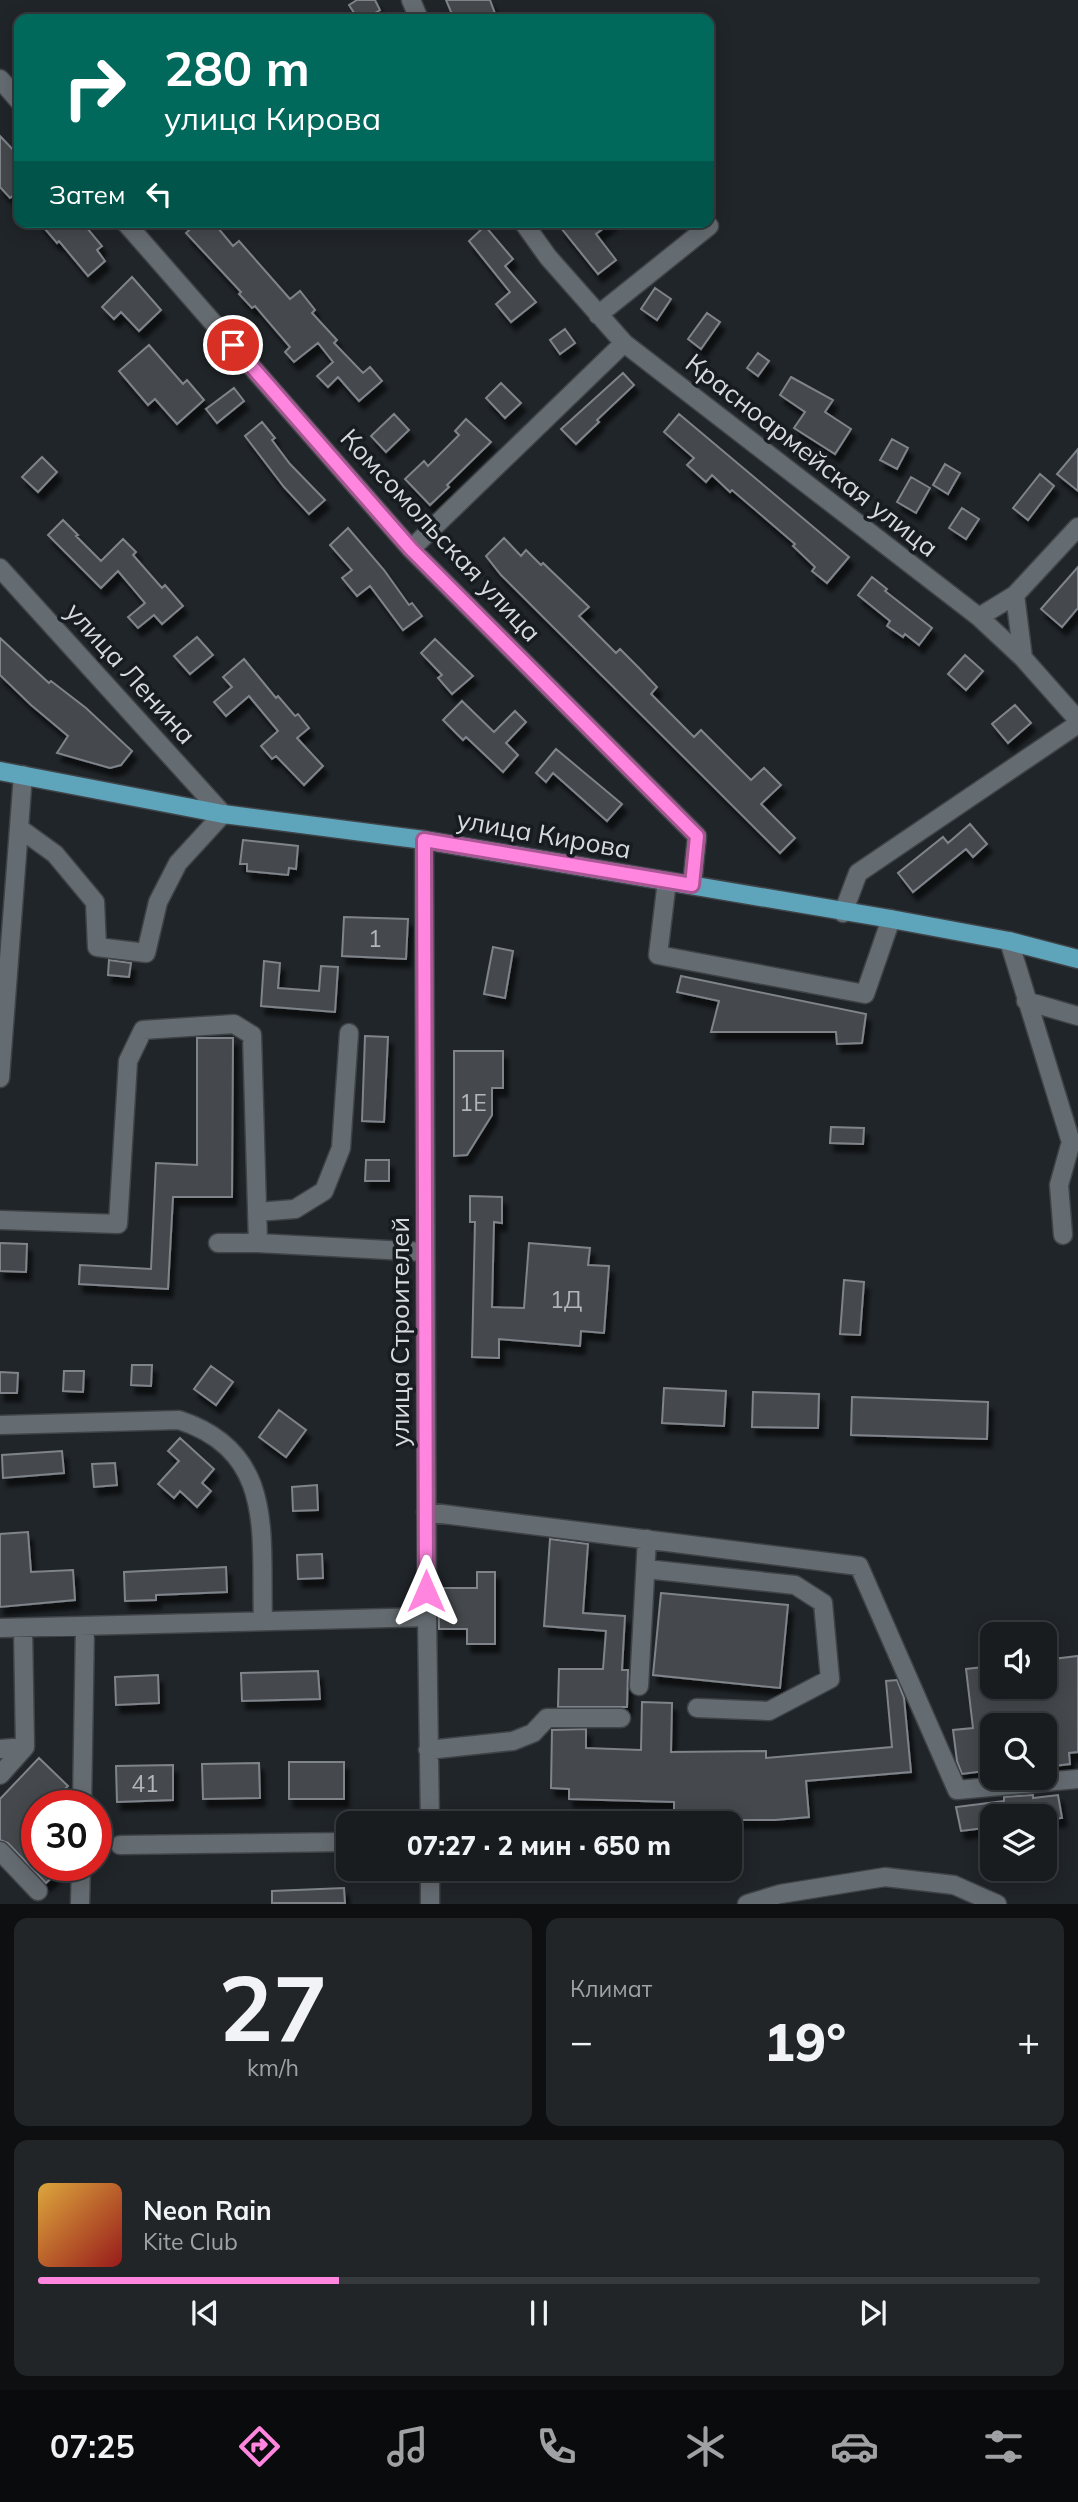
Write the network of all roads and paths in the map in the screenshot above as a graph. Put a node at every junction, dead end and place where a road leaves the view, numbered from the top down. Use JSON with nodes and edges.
{"nodes":[{"id":1,"x":0,"y":79,"type":"edge"},
{"id":2,"x":14,"y":95,"type":"edge"},
{"id":3,"x":130,"y":228,"type":"edge"},
{"id":4,"x":527,"y":228,"type":"edge"},
{"id":5,"x":706,"y":228,"type":"edge"},
{"id":6,"x":598,"y":314,"type":"junction"},
{"id":7,"x":624,"y":343,"type":"junction"},
{"id":8,"x":1078,"y":527,"type":"edge"},
{"id":9,"x":411,"y":549,"type":"junction"},
{"id":10,"x":0,"y":568,"type":"edge"},
{"id":11,"x":1015,"y":595,"type":"junction"},
{"id":12,"x":979,"y":617,"type":"junction"},
{"id":13,"x":1023,"y":658,"type":"junction"},
{"id":14,"x":1078,"y":722,"type":"edge"},
{"id":15,"x":0,"y":771,"type":"edge"},
{"id":16,"x":23,"y":775,"type":"junction"},
{"id":17,"x":223,"y":814,"type":"junction"},
{"id":18,"x":19,"y":828,"type":"junction"},
{"id":19,"x":424,"y":840,"type":"junction"},
{"id":20,"x":667,"y":881,"type":"junction"},
{"id":21,"x":692,"y":885,"type":"junction"},
{"id":22,"x":844,"y":913,"type":"junction"},
{"id":23,"x":891,"y":919,"type":"junction"},
{"id":24,"x":1009,"y":941,"type":"junction"},
{"id":25,"x":1078,"y":959,"type":"edge"},
{"id":26,"x":1026,"y":1001,"type":"junction"},
{"id":27,"x":1078,"y":1016,"type":"edge"},
{"id":28,"x":349,"y":1033,"type":"dead end"},
{"id":29,"x":0,"y":1078,"type":"edge"},
{"id":30,"x":257,"y":1212,"type":"junction"},
{"id":31,"x":0,"y":1220,"type":"edge"},
{"id":32,"x":1063,"y":1235,"type":"dead end"},
{"id":33,"x":218,"y":1243,"type":"dead end"},
{"id":34,"x":258,"y":1243,"type":"junction"},
{"id":35,"x":425,"y":1252,"type":"junction"},
{"id":36,"x":0,"y":1425,"type":"edge"},
{"id":37,"x":426,"y":1512,"type":"junction"},
{"id":38,"x":647,"y":1539,"type":"junction"},
{"id":39,"x":646,"y":1569,"type":"junction"},
{"id":40,"x":426,"y":1617,"type":"junction"},
{"id":41,"x":263,"y":1620,"type":"junction"},
{"id":42,"x":85,"y":1626,"type":"junction"},
{"id":43,"x":23,"y":1628,"type":"junction"},
{"id":44,"x":0,"y":1629,"type":"edge"},
{"id":45,"x":639,"y":1686,"type":"dead end"},
{"id":46,"x":697,"y":1708,"type":"dead end"},
{"id":47,"x":621,"y":1718,"type":"dead end"},
{"id":48,"x":25,"y":1747,"type":"junction"},
{"id":49,"x":0,"y":1749,"type":"edge"},
{"id":50,"x":428,"y":1750,"type":"junction"},
{"id":51,"x":0,"y":1775,"type":"edge"},
{"id":52,"x":1078,"y":1780,"type":"edge"},
{"id":53,"x":82,"y":1790,"type":"edge"},
{"id":54,"x":430,"y":1811,"type":"edge"},
{"id":55,"x":336,"y":1842,"type":"edge"},
{"id":56,"x":120,"y":1845,"type":"dead end"},
{"id":57,"x":0,"y":1851,"type":"edge"},
{"id":58,"x":81,"y":1881,"type":"edge"},
{"id":59,"x":430,"y":1881,"type":"edge"},
{"id":60,"x":38,"y":1891,"type":"dead end"},
{"id":61,"x":80,"y":1903,"type":"edge"},
{"id":62,"x":430,"y":1903,"type":"edge"},
{"id":63,"x":747,"y":1903,"type":"edge"},
{"id":64,"x":996,"y":1903,"type":"edge"}],
"edges":[{"from":1,"to":2,"type":"street"},
{"from":3,"to":9,"type":"street","name":"Комсомольская улица"},
{"from":4,"to":6,"type":"street","name":"Красноармейская улица"},
{"from":5,"to":6,"type":"street"},
{"from":6,"to":7,"type":"street","name":"Красноармейская улица"},
{"from":7,"to":9,"type":"street"},
{"from":7,"to":12,"type":"street","name":"Красноармейская улица"},
{"from":8,"to":11,"type":"street"},
{"from":9,"to":21,"type":"street","name":"Комсомольская улица"},
{"from":10,"to":17,"type":"street","name":"улица Ленина"},
{"from":11,"to":12,"type":"street"},
{"from":11,"to":13,"type":"street"},
{"from":12,"to":13,"type":"street","name":"Красноармейская улица"},
{"from":13,"to":14,"type":"street","name":"Красноармейская улица"},
{"from":14,"to":22,"type":"street"},
{"from":15,"to":16,"type":"main road","name":"улица Кирова"},
{"from":16,"to":17,"type":"main road","name":"улица Кирова"},
{"from":16,"to":18,"type":"street"},
{"from":17,"to":18,"type":"street"},
{"from":17,"to":19,"type":"main road","name":"улица Кирова"},
{"from":18,"to":29,"type":"street"},
{"from":19,"to":20,"type":"main road","name":"улица Кирова"},
{"from":19,"to":35,"type":"street","name":"улица Строителей"},
{"from":20,"to":21,"type":"main road","name":"улица Кирова"},
{"from":20,"to":23,"type":"street"},
{"from":21,"to":22,"type":"main road","name":"улица Кирова"},
{"from":22,"to":23,"type":"main road","name":"улица Кирова"},
{"from":23,"to":24,"type":"main road","name":"улица Кирова"},
{"from":24,"to":25,"type":"main road","name":"улица Кирова"},
{"from":24,"to":26,"type":"street"},
{"from":26,"to":27,"type":"street"},
{"from":26,"to":32,"type":"street"},
{"from":28,"to":30,"type":"street"},
{"from":30,"to":31,"type":"street"},
{"from":30,"to":34,"type":"street"},
{"from":33,"to":34,"type":"street"},
{"from":34,"to":35,"type":"street"},
{"from":35,"to":37,"type":"street","name":"улица Строителей"},
{"from":36,"to":41,"type":"street"},
{"from":37,"to":38,"type":"street"},
{"from":37,"to":40,"type":"street","name":"улица Строителей"},
{"from":38,"to":39,"type":"street"},
{"from":38,"to":52,"type":"street"},
{"from":39,"to":45,"type":"street"},
{"from":39,"to":46,"type":"street"},
{"from":40,"to":41,"type":"street"},
{"from":40,"to":50,"type":"street","name":"улица Строителей"},
{"from":41,"to":42,"type":"street"},
{"from":42,"to":43,"type":"street"},
{"from":42,"to":53,"type":"street"},
{"from":43,"to":44,"type":"street"},
{"from":43,"to":48,"type":"street"},
{"from":47,"to":50,"type":"street"},
{"from":48,"to":49,"type":"street"},
{"from":48,"to":51,"type":"street"},
{"from":50,"to":54,"type":"street","name":"улица Строителей"},
{"from":55,"to":56,"type":"street"},
{"from":57,"to":60,"type":"street"},
{"from":58,"to":61,"type":"street"},
{"from":59,"to":62,"type":"street"},
{"from":63,"to":64,"type":"street"}]}
